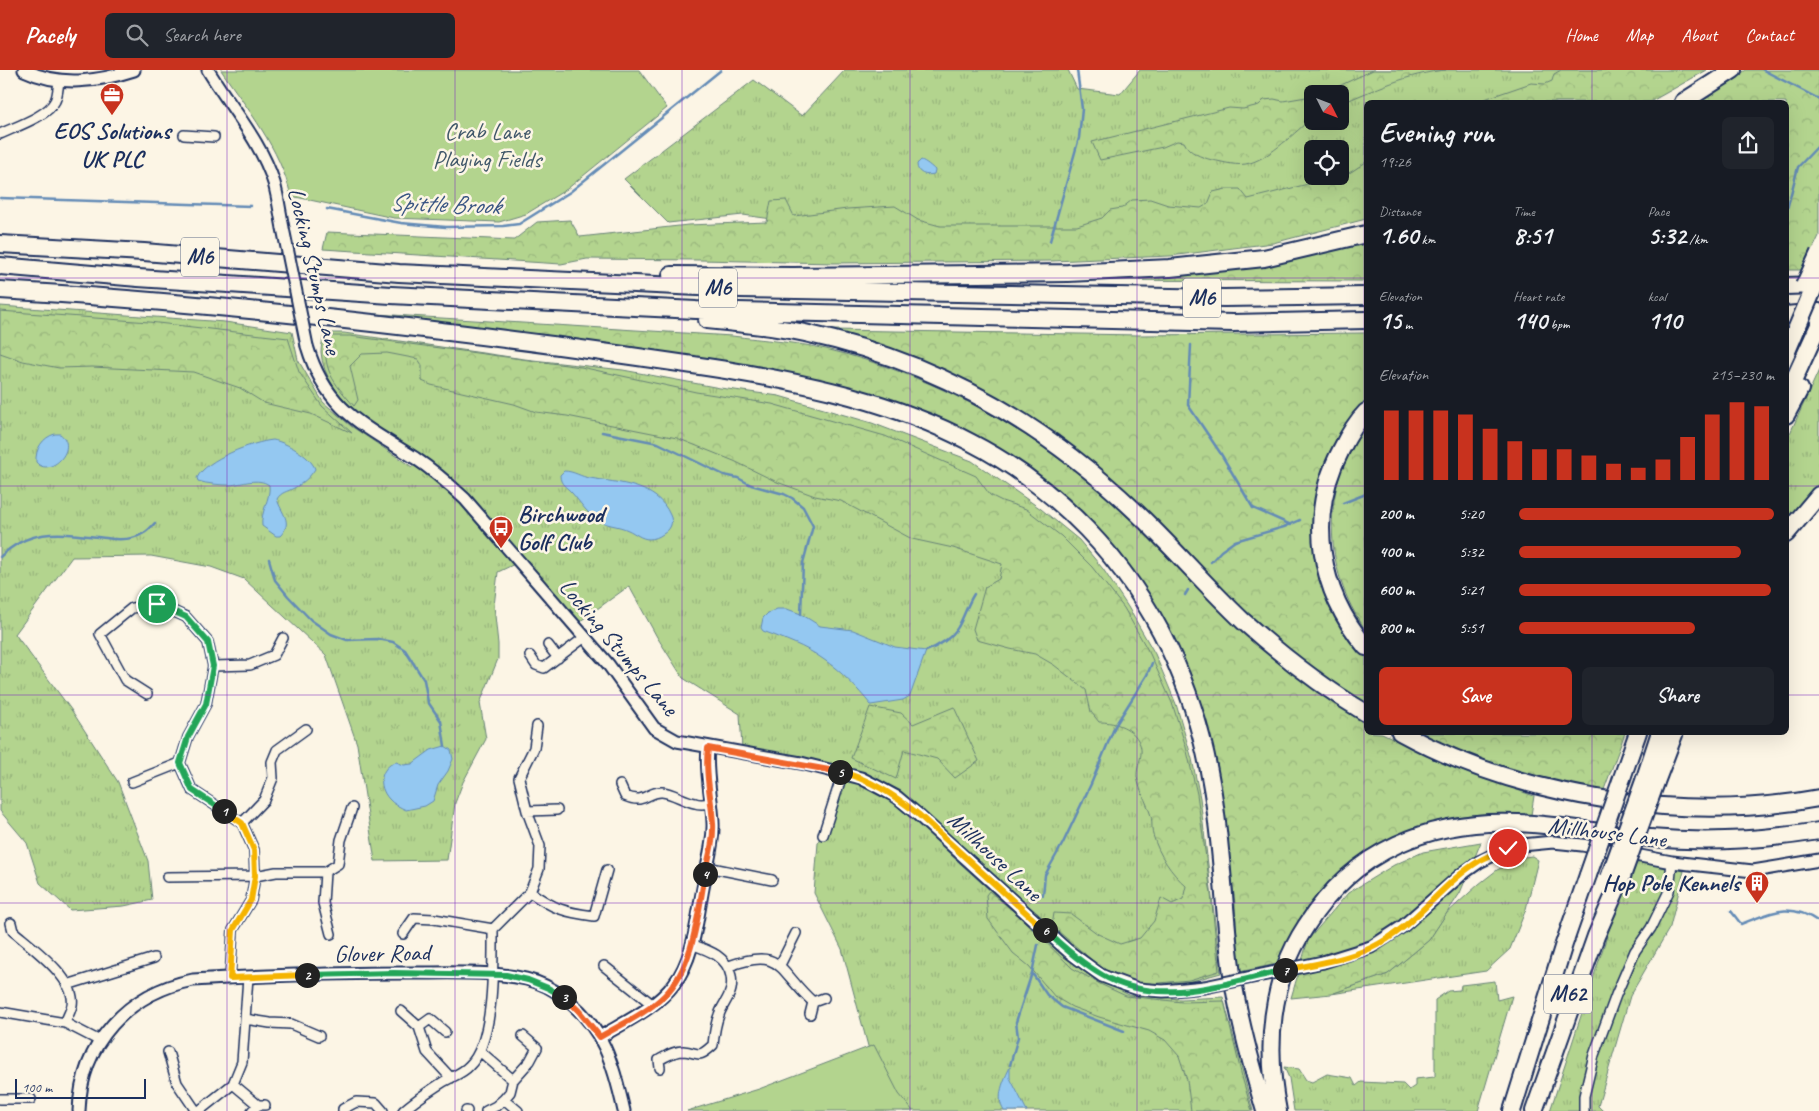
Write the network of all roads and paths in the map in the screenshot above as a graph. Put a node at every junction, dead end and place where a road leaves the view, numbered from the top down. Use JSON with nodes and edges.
{"nodes":[{"id":1,"x":24,"y":70,"type":"edge"},
{"id":2,"x":134,"y":70,"type":"edge"},
{"id":3,"x":208,"y":70,"type":"edge"},
{"id":4,"x":1733,"y":70,"type":"edge"},
{"id":5,"x":59,"y":81,"type":"junction"},
{"id":6,"x":1686,"y":100,"type":"edge"},
{"id":7,"x":0,"y":134,"type":"edge"},
{"id":8,"x":184,"y":135,"type":"dead end"},
{"id":9,"x":214,"y":137,"type":"dead end"},
{"id":10,"x":1364,"y":234,"type":"edge"},
{"id":11,"x":0,"y":244,"type":"edge"},
{"id":12,"x":1819,"y":253,"type":"edge"},
{"id":13,"x":0,"y":266,"type":"edge"},
{"id":14,"x":399,"y":273,"type":"junction"},
{"id":15,"x":1819,"y":276,"type":"edge"},
{"id":16,"x":1819,"y":285,"type":"edge"},
{"id":17,"x":1789,"y":286,"type":"edge"},
{"id":18,"x":0,"y":290,"type":"edge"},
{"id":19,"x":391,"y":295,"type":"junction"},
{"id":20,"x":1364,"y":296,"type":"edge"},
{"id":21,"x":1819,"y":307,"type":"edge"},
{"id":22,"x":1789,"y":308,"type":"edge"},
{"id":23,"x":1819,"y":312,"type":"edge"},
{"id":24,"x":1789,"y":315,"type":"edge"},
{"id":25,"x":1364,"y":320,"type":"edge"},
{"id":26,"x":1789,"y":320,"type":"edge"},
{"id":27,"x":1819,"y":325,"type":"edge"},
{"id":28,"x":1789,"y":347,"type":"edge"},
{"id":29,"x":1814,"y":352,"type":"edge"},
{"id":30,"x":1789,"y":392,"type":"edge"},
{"id":31,"x":1789,"y":408,"type":"edge"},
{"id":32,"x":1364,"y":415,"type":"edge"},
{"id":33,"x":1819,"y":495,"type":"edge"},
{"id":34,"x":1789,"y":530,"type":"edge"},
{"id":35,"x":585,"y":637,"type":"junction"},
{"id":36,"x":283,"y":638,"type":"dead end"},
{"id":37,"x":1364,"y":644,"type":"edge"},
{"id":38,"x":548,"y":645,"type":"dead end"},
{"id":39,"x":530,"y":656,"type":"dead end"},
{"id":40,"x":558,"y":658,"type":"junction"},
{"id":41,"x":213,"y":666,"type":"junction"},
{"id":42,"x":147,"y":694,"type":"dead end"},
{"id":43,"x":1364,"y":712,"type":"edge"},
{"id":44,"x":537,"y":726,"type":"dead end"},
{"id":45,"x":306,"y":729,"type":"dead end"},
{"id":46,"x":1406,"y":735,"type":"edge"},
{"id":47,"x":1637,"y":735,"type":"edge"},
{"id":48,"x":1659,"y":735,"type":"edge"},
{"id":49,"x":1674,"y":735,"type":"edge"},
{"id":50,"x":708,"y":748,"type":"junction"},
{"id":51,"x":180,"y":763,"type":"junction"},
{"id":52,"x":844,"y":772,"type":"junction"},
{"id":53,"x":132,"y":782,"type":"dead end"},
{"id":54,"x":1650,"y":782,"type":"junction"},
{"id":55,"x":620,"y":785,"type":"dead end"},
{"id":56,"x":1819,"y":798,"type":"edge"},
{"id":57,"x":710,"y":803,"type":"junction"},
{"id":58,"x":352,"y":808,"type":"dead end"},
{"id":59,"x":557,"y":810,"type":"dead end"},
{"id":60,"x":527,"y":811,"type":"junction"},
{"id":61,"x":242,"y":823,"type":"junction"},
{"id":62,"x":1819,"y":831,"type":"edge"},
{"id":63,"x":823,"y":835,"type":"dead end"},
{"id":64,"x":1819,"y":860,"type":"edge"},
{"id":65,"x":1672,"y":862,"type":"junction"},
{"id":66,"x":707,"y":867,"type":"junction"},
{"id":67,"x":607,"y":870,"type":"dead end"},
{"id":68,"x":325,"y":872,"type":"junction"},
{"id":69,"x":255,"y":876,"type":"junction"},
{"id":70,"x":167,"y":877,"type":"dead end"},
{"id":71,"x":772,"y":880,"type":"dead end"},
{"id":72,"x":530,"y":892,"type":"junction"},
{"id":73,"x":11,"y":923,"type":"dead end"},
{"id":74,"x":493,"y":930,"type":"junction"},
{"id":75,"x":796,"y":933,"type":"dead end"},
{"id":76,"x":331,"y":934,"type":"dead end"},
{"id":77,"x":402,"y":934,"type":"dead end"},
{"id":78,"x":691,"y":944,"type":"junction"},
{"id":79,"x":154,"y":958,"type":"dead end"},
{"id":80,"x":780,"y":965,"type":"junction"},
{"id":81,"x":604,"y":966,"type":"dead end"},
{"id":82,"x":729,"y":966,"type":"junction"},
{"id":83,"x":492,"y":974,"type":"junction"},
{"id":84,"x":248,"y":977,"type":"junction"},
{"id":85,"x":230,"y":978,"type":"junction"},
{"id":86,"x":67,"y":985,"type":"junction"},
{"id":87,"x":824,"y":998,"type":"dead end"},
{"id":88,"x":813,"y":1002,"type":"junction"},
{"id":89,"x":652,"y":1005,"type":"junction"},
{"id":90,"x":401,"y":1011,"type":"dead end"},
{"id":91,"x":0,"y":1012,"type":"edge"},
{"id":92,"x":810,"y":1014,"type":"dead end"},
{"id":93,"x":245,"y":1019,"type":"junction"},
{"id":94,"x":65,"y":1023,"type":"junction"},
{"id":95,"x":419,"y":1027,"type":"junction"},
{"id":96,"x":445,"y":1032,"type":"dead end"},
{"id":97,"x":319,"y":1036,"type":"dead end"},
{"id":98,"x":523,"y":1036,"type":"dead end"},
{"id":99,"x":600,"y":1037,"type":"junction"},
{"id":100,"x":100,"y":1041,"type":"junction"},
{"id":101,"x":168,"y":1052,"type":"dead end"},
{"id":102,"x":481,"y":1052,"type":"junction"},
{"id":103,"x":660,"y":1068,"type":"dead end"},
{"id":104,"x":450,"y":1078,"type":"junction"},
{"id":105,"x":513,"y":1080,"type":"junction"},
{"id":106,"x":233,"y":1084,"type":"junction"},
{"id":107,"x":504,"y":1098,"type":"junction"},
{"id":108,"x":0,"y":1099,"type":"edge"},
{"id":109,"x":30,"y":1099,"type":"dead end"},
{"id":110,"x":258,"y":1107,"type":"edge"},
{"id":111,"x":79,"y":1111,"type":"edge"},
{"id":112,"x":198,"y":1111,"type":"edge"},
{"id":113,"x":343,"y":1111,"type":"edge"},
{"id":114,"x":383,"y":1111,"type":"edge"},
{"id":115,"x":403,"y":1111,"type":"edge"},
{"id":116,"x":486,"y":1111,"type":"edge"},
{"id":117,"x":518,"y":1111,"type":"edge"},
{"id":118,"x":624,"y":1111,"type":"edge"},
{"id":119,"x":1265,"y":1111,"type":"edge"},
{"id":120,"x":1278,"y":1111,"type":"edge"},
{"id":121,"x":1512,"y":1111,"type":"edge"},
{"id":122,"x":1532,"y":1111,"type":"edge"},
{"id":123,"x":1584,"y":1111,"type":"edge"}],
"edges":[{"from":1,"to":5,"type":"street"},
{"from":2,"to":5,"type":"street"},
{"from":3,"to":35,"type":"street","name":"Locking Stumps Lane","bridge":true},
{"from":4,"to":6,"type":"highway"},
{"from":5,"to":7,"type":"street"},
{"from":8,"to":9,"type":"street"},
{"from":10,"to":14,"type":"highway"},
{"from":11,"to":14,"type":"highway","number":"M6"},
{"from":12,"to":26,"type":"highway","bridge":true},
{"from":13,"to":19,"type":"highway","number":"M6"},
{"from":14,"to":20,"type":"highway","number":"M6"},
{"from":15,"to":28,"type":"highway","bridge":true},
{"from":16,"to":17,"type":"highway"},
{"from":18,"to":119,"type":"highway"},
{"from":19,"to":25,"type":"highway","number":"M6"},
{"from":19,"to":43,"type":"highway"},
{"from":21,"to":22,"type":"highway"},
{"from":23,"to":24,"type":"highway"},
{"from":27,"to":29,"type":"highway"},
{"from":29,"to":30,"type":"highway"},
{"from":29,"to":31,"type":"highway"},
{"from":32,"to":37,"type":"highway"},
{"from":33,"to":34,"type":"highway"},
{"from":35,"to":40,"type":"street"},
{"from":35,"to":50,"type":"street","name":"Locking Stumps Lane"},
{"from":36,"to":41,"type":"street"},
{"from":38,"to":40,"type":"street"},
{"from":39,"to":40,"type":"street"},
{"from":41,"to":42,"type":"street"},
{"from":41,"to":51,"type":"street"},
{"from":44,"to":60,"type":"street"},
{"from":45,"to":61,"type":"street"},
{"from":46,"to":56,"type":"highway"},
{"from":47,"to":121,"type":"highway","number":"M62","bridge":true},
{"from":48,"to":54,"type":"highway"},
{"from":49,"to":54,"type":"highway"},
{"from":50,"to":52,"type":"street","name":"Locking Stumps Lane"},
{"from":50,"to":57,"type":"street"},
{"from":51,"to":53,"type":"street"},
{"from":51,"to":61,"type":"street"},
{"from":52,"to":63,"type":"street"},
{"from":52,"to":65,"type":"street","name":"Millhouse Lane","bridge":true},
{"from":54,"to":122,"type":"highway","bridge":true},
{"from":55,"to":57,"type":"street"},
{"from":57,"to":66,"type":"street"},
{"from":58,"to":68,"type":"street"},
{"from":59,"to":60,"type":"street"},
{"from":60,"to":72,"type":"street"},
{"from":61,"to":69,"type":"street"},
{"from":62,"to":120,"type":"highway"},
{"from":64,"to":65,"type":"street","name":"Millhouse Lane"},
{"from":65,"to":123,"type":"street"},
{"from":66,"to":71,"type":"street"},
{"from":66,"to":78,"type":"street"},
{"from":67,"to":72,"type":"street"},
{"from":68,"to":69,"type":"street"},
{"from":68,"to":76,"type":"street"},
{"from":69,"to":70,"type":"street"},
{"from":69,"to":85,"type":"street"},
{"from":72,"to":74,"type":"street"},
{"from":73,"to":86,"type":"street"},
{"from":74,"to":77,"type":"street"},
{"from":74,"to":83,"type":"street"},
{"from":75,"to":80,"type":"street"},
{"from":78,"to":82,"type":"street"},
{"from":78,"to":89,"type":"street"},
{"from":79,"to":86,"type":"street"},
{"from":80,"to":82,"type":"street"},
{"from":80,"to":88,"type":"street"},
{"from":81,"to":89,"type":"street"},
{"from":82,"to":103,"type":"street"},
{"from":83,"to":84,"type":"street","name":"Glover Road"},
{"from":83,"to":99,"type":"street","name":"Glover Road"},
{"from":83,"to":102,"type":"street"},
{"from":84,"to":85,"type":"street","name":"Glover Road"},
{"from":84,"to":93,"type":"street"},
{"from":85,"to":100,"type":"street","name":"Glover Road"},
{"from":86,"to":94,"type":"street"},
{"from":87,"to":88,"type":"street"},
{"from":88,"to":92,"type":"street"},
{"from":89,"to":99,"type":"street"},
{"from":90,"to":95,"type":"street"},
{"from":91,"to":94,"type":"street"},
{"from":93,"to":97,"type":"street"},
{"from":93,"to":106,"type":"street"},
{"from":94,"to":100,"type":"street"},
{"from":95,"to":96,"type":"street"},
{"from":95,"to":104,"type":"street"},
{"from":98,"to":105,"type":"street"},
{"from":99,"to":118,"type":"street","name":"Glover Road"},
{"from":100,"to":111,"type":"street","name":"Glover Road"},
{"from":101,"to":112,"type":"street"},
{"from":102,"to":104,"type":"street"},
{"from":102,"to":105,"type":"street"},
{"from":104,"to":115,"type":"street"},
{"from":105,"to":107,"type":"street"},
{"from":106,"to":110,"type":"street"},
{"from":106,"to":112,"type":"street"},
{"from":107,"to":116,"type":"street"},
{"from":107,"to":117,"type":"street"},
{"from":108,"to":109,"type":"street"},
{"from":113,"to":114,"type":"street"}]}
